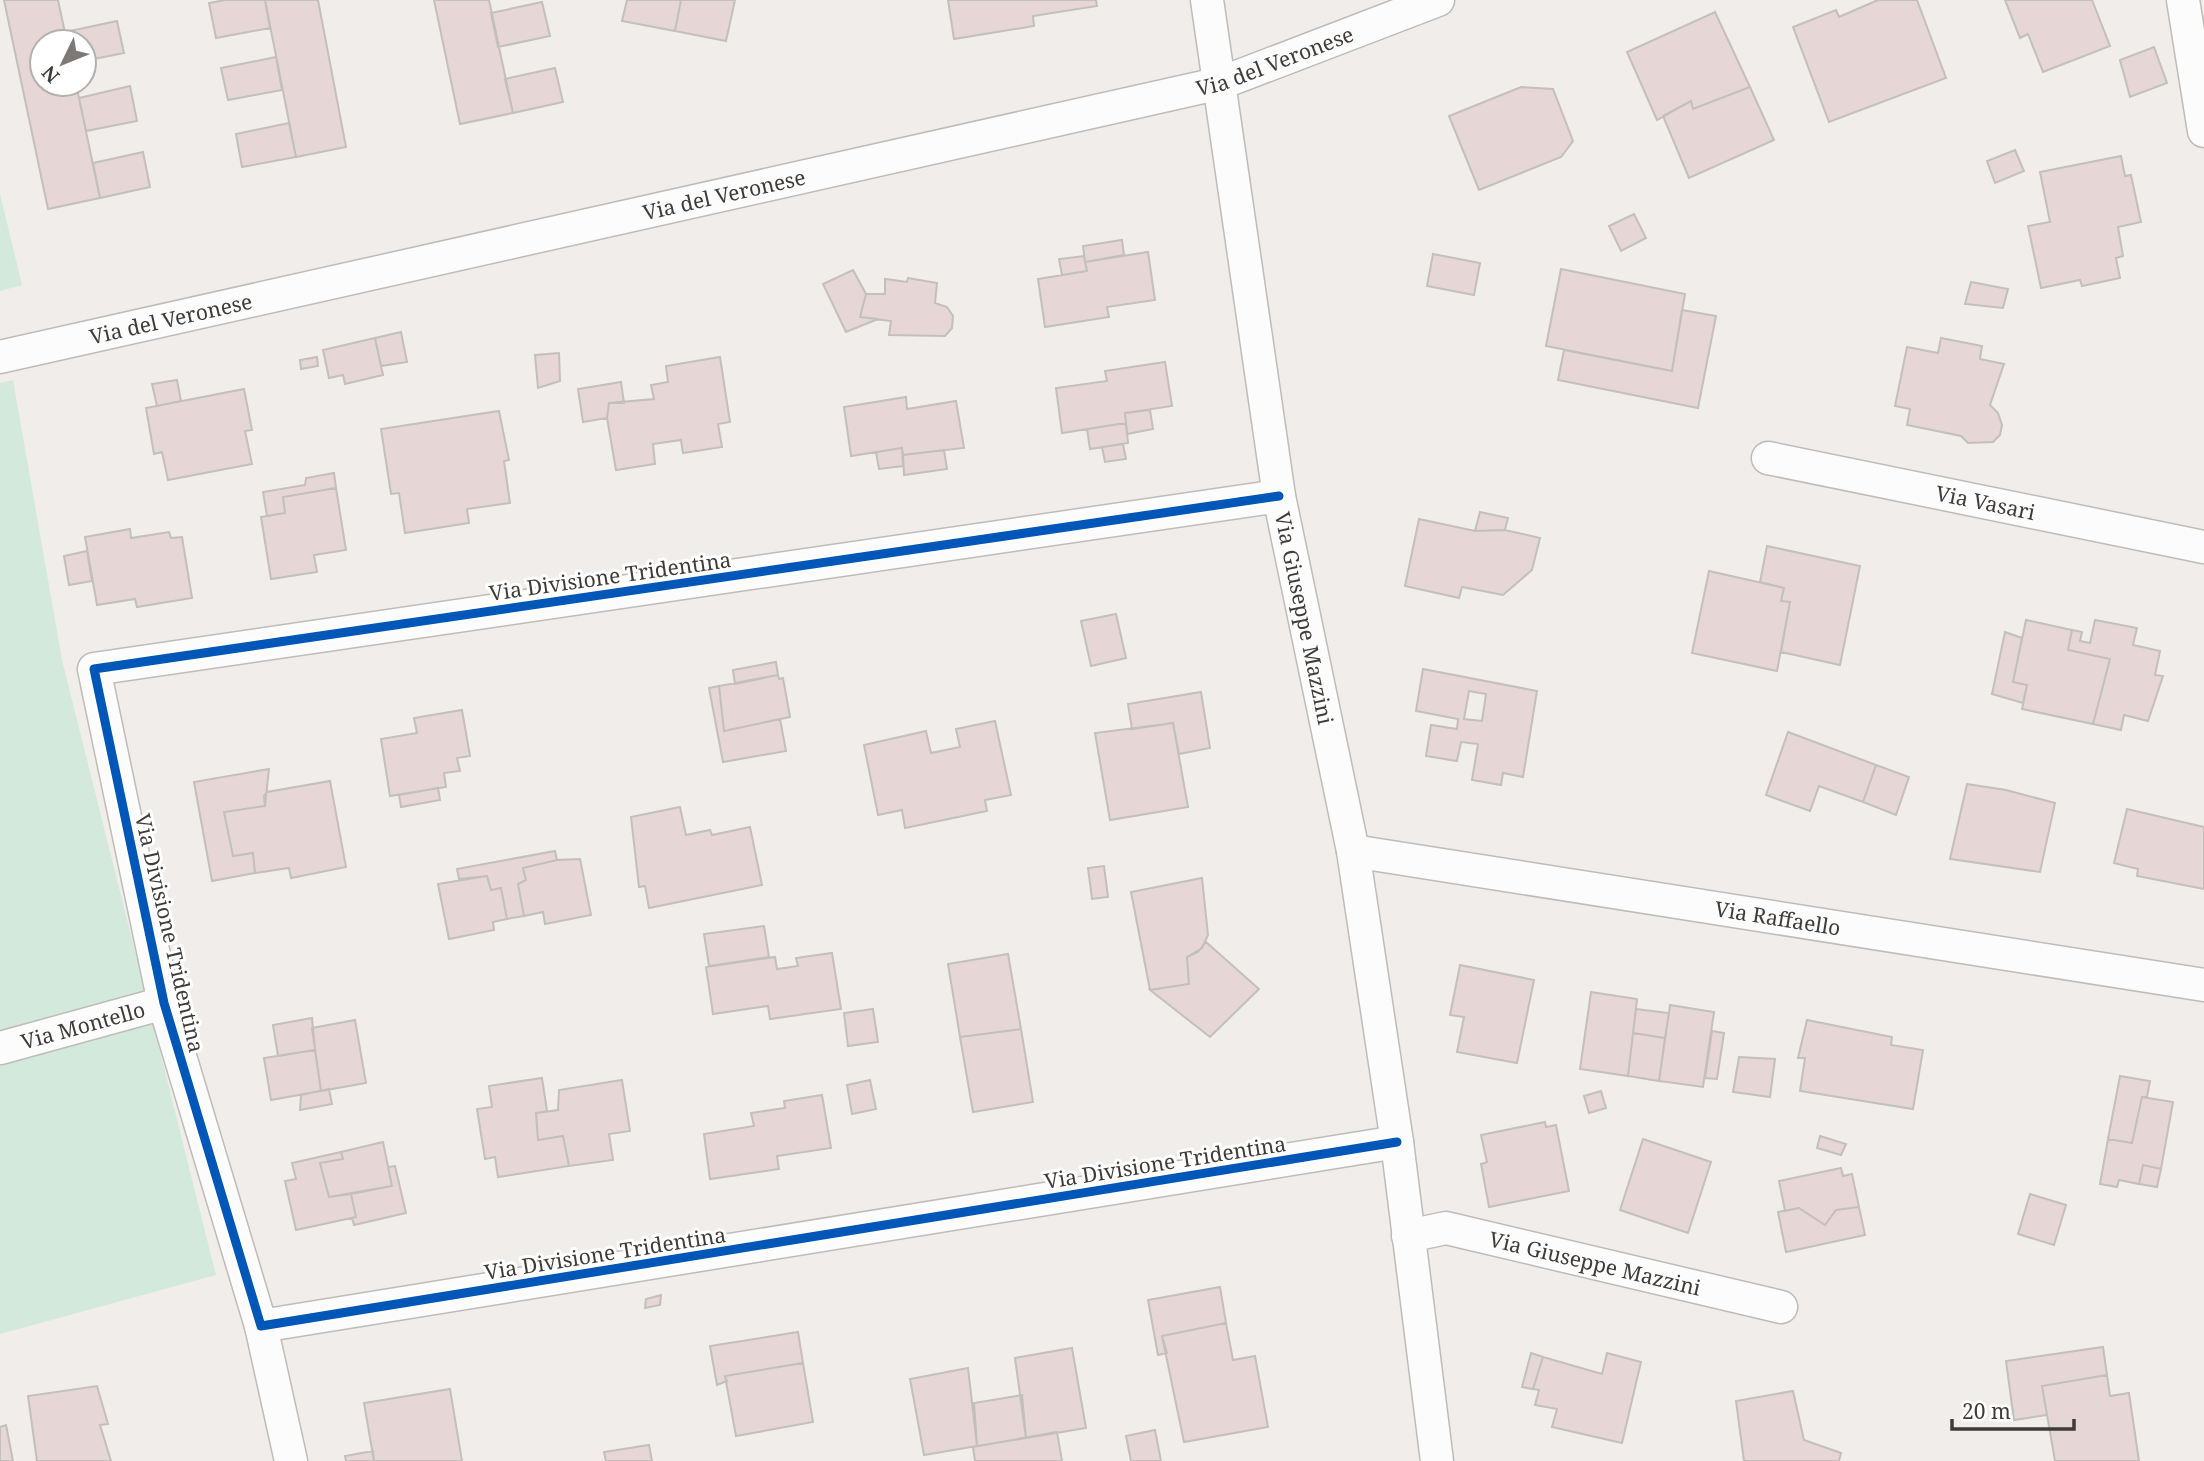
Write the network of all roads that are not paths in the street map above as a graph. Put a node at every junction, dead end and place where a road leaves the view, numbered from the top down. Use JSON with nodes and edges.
{"nodes":[{"id":1,"x":1207,"y":0,"type":"edge"},
{"id":2,"x":1438,"y":0,"type":"edge"},
{"id":3,"x":2183,"y":0,"type":"edge"},
{"id":4,"x":1220,"y":83,"type":"junction"},
{"id":5,"x":2204,"y":131,"type":"edge"},
{"id":6,"x":0,"y":357,"type":"edge"},
{"id":7,"x":1768,"y":457,"type":"dead end"},
{"id":8,"x":1279,"y":496,"type":"junction"},
{"id":9,"x":2204,"y":547,"type":"edge"},
{"id":10,"x":1353,"y":850,"type":"junction"},
{"id":11,"x":2204,"y":985,"type":"edge"},
{"id":12,"x":164,"y":1003,"type":"junction"},
{"id":13,"x":0,"y":1048,"type":"edge"},
{"id":14,"x":1397,"y":1142,"type":"junction"},
{"id":15,"x":1408,"y":1236,"type":"junction"},
{"id":16,"x":1781,"y":1307,"type":"dead end"},
{"id":17,"x":261,"y":1326,"type":"junction"},
{"id":18,"x":291,"y":1461,"type":"edge"},
{"id":19,"x":1437,"y":1461,"type":"edge"}],
"edges":[{"from":1,"to":4,"type":"street","name":"Via Giuseppe Mazzini"},
{"from":2,"to":4,"type":"street","name":"Via del Veronese"},
{"from":3,"to":5,"type":"street"},
{"from":4,"to":6,"type":"street","name":"Via del Veronese"},
{"from":4,"to":8,"type":"street","name":"Via Giuseppe Mazzini"},
{"from":7,"to":9,"type":"street","name":"Via Vasari"},
{"from":8,"to":10,"type":"street","name":"Via Giuseppe Mazzini"},
{"from":8,"to":12,"type":"street","name":"Via Divisione Tridentina"},
{"from":10,"to":11,"type":"street","name":"Via Raffaello"},
{"from":10,"to":14,"type":"street","name":"Via Giuseppe Mazzini"},
{"from":12,"to":13,"type":"street","name":"Via Montello"},
{"from":12,"to":17,"type":"street","name":"Via Divisione Tridentina"},
{"from":14,"to":15,"type":"street","name":"Via Giuseppe Mazzini"},
{"from":14,"to":17,"type":"street","name":"Via Divisione Tridentina"},
{"from":15,"to":16,"type":"street","name":"Via Giuseppe Mazzini"},
{"from":15,"to":19,"type":"street","name":"Via Giuseppe Mazzini"},
{"from":17,"to":18,"type":"street","name":"Via Divisione Tridentina"}]}
